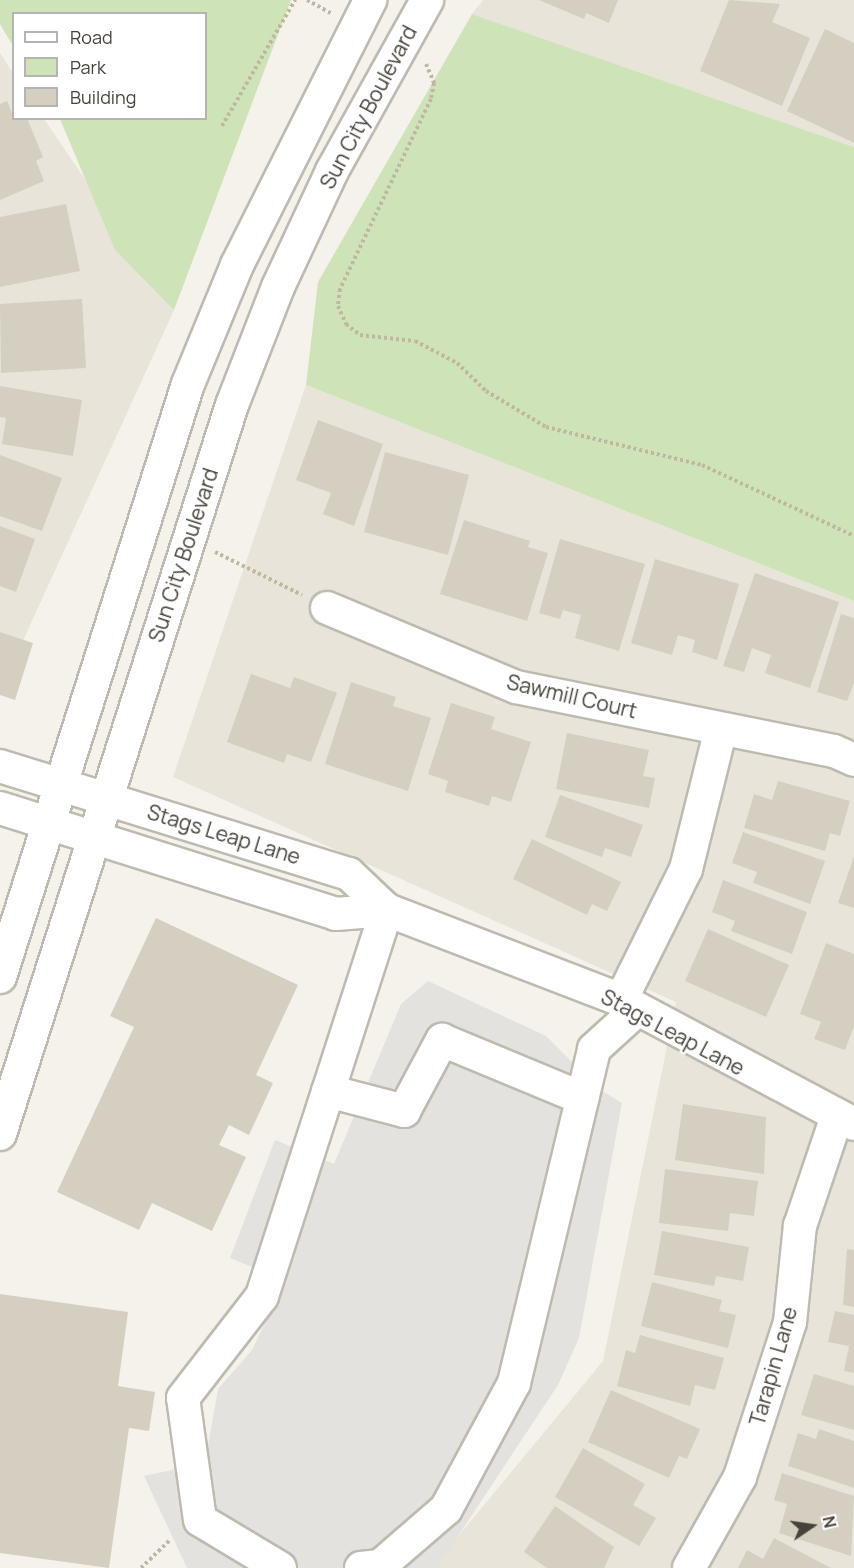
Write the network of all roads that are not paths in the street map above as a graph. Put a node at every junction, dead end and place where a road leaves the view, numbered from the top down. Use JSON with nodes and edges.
{"nodes":[{"id":1,"x":370,"y":0,"type":"edge"},
{"id":2,"x":427,"y":0,"type":"edge"},
{"id":3,"x":327,"y":608,"type":"road end"},
{"id":4,"x":721,"y":729,"type":"junction"},
{"id":5,"x":854,"y":760,"type":"edge"},
{"id":6,"x":0,"y":766,"type":"edge"},
{"id":7,"x":84,"y":790,"type":"junction"},
{"id":8,"x":0,"y":808,"type":"edge"},
{"id":9,"x":71,"y":832,"type":"junction"},
{"id":10,"x":387,"y":909,"type":"junction"},
{"id":11,"x":0,"y":977,"type":"edge"},
{"id":12,"x":630,"y":1005,"type":"junction"},
{"id":13,"x":328,"y":1091,"type":"junction"},
{"id":14,"x":582,"y":1098,"type":"junction"},
{"id":15,"x":845,"y":1122,"type":"edge"},
{"id":16,"x":0,"y":1134,"type":"edge"},
{"id":17,"x":280,"y":1568,"type":"edge"},
{"id":18,"x":361,"y":1568,"type":"edge"},
{"id":19,"x":689,"y":1568,"type":"edge"}],
"edges":[{"from":1,"to":7,"type":"street","name":"Sun City Boulevard"},
{"from":2,"to":7,"type":"street","name":"Sun City Boulevard"},
{"from":3,"to":4,"type":"street","name":"Sawmill Court"},
{"from":4,"to":5,"type":"street","name":"Sawmill Court"},
{"from":4,"to":12,"type":"street"},
{"from":6,"to":7,"type":"street","name":"Stags Leap Lane"},
{"from":7,"to":9,"type":"street","name":"Sun City Boulevard"},
{"from":7,"to":9,"type":"street","name":"Sun City Boulevard"},
{"from":7,"to":10,"type":"street","name":"Stags Leap Lane"},
{"from":8,"to":9,"type":"street","name":"Stags Leap Lane"},
{"from":9,"to":10,"type":"street","name":"Stags Leap Lane"},
{"from":9,"to":11,"type":"street","name":"Sun City Boulevard"},
{"from":9,"to":16,"type":"street","name":"Sun City Boulevard"},
{"from":10,"to":12,"type":"street","name":"Stags Leap Lane"},
{"from":10,"to":13,"type":"street"},
{"from":12,"to":14,"type":"street"},
{"from":12,"to":15,"type":"street","name":"Stags Leap Lane"},
{"from":13,"to":14,"type":"street"},
{"from":13,"to":17,"type":"street"},
{"from":14,"to":18,"type":"street"},
{"from":15,"to":19,"type":"street","name":"Tarapin Lane"}]}
